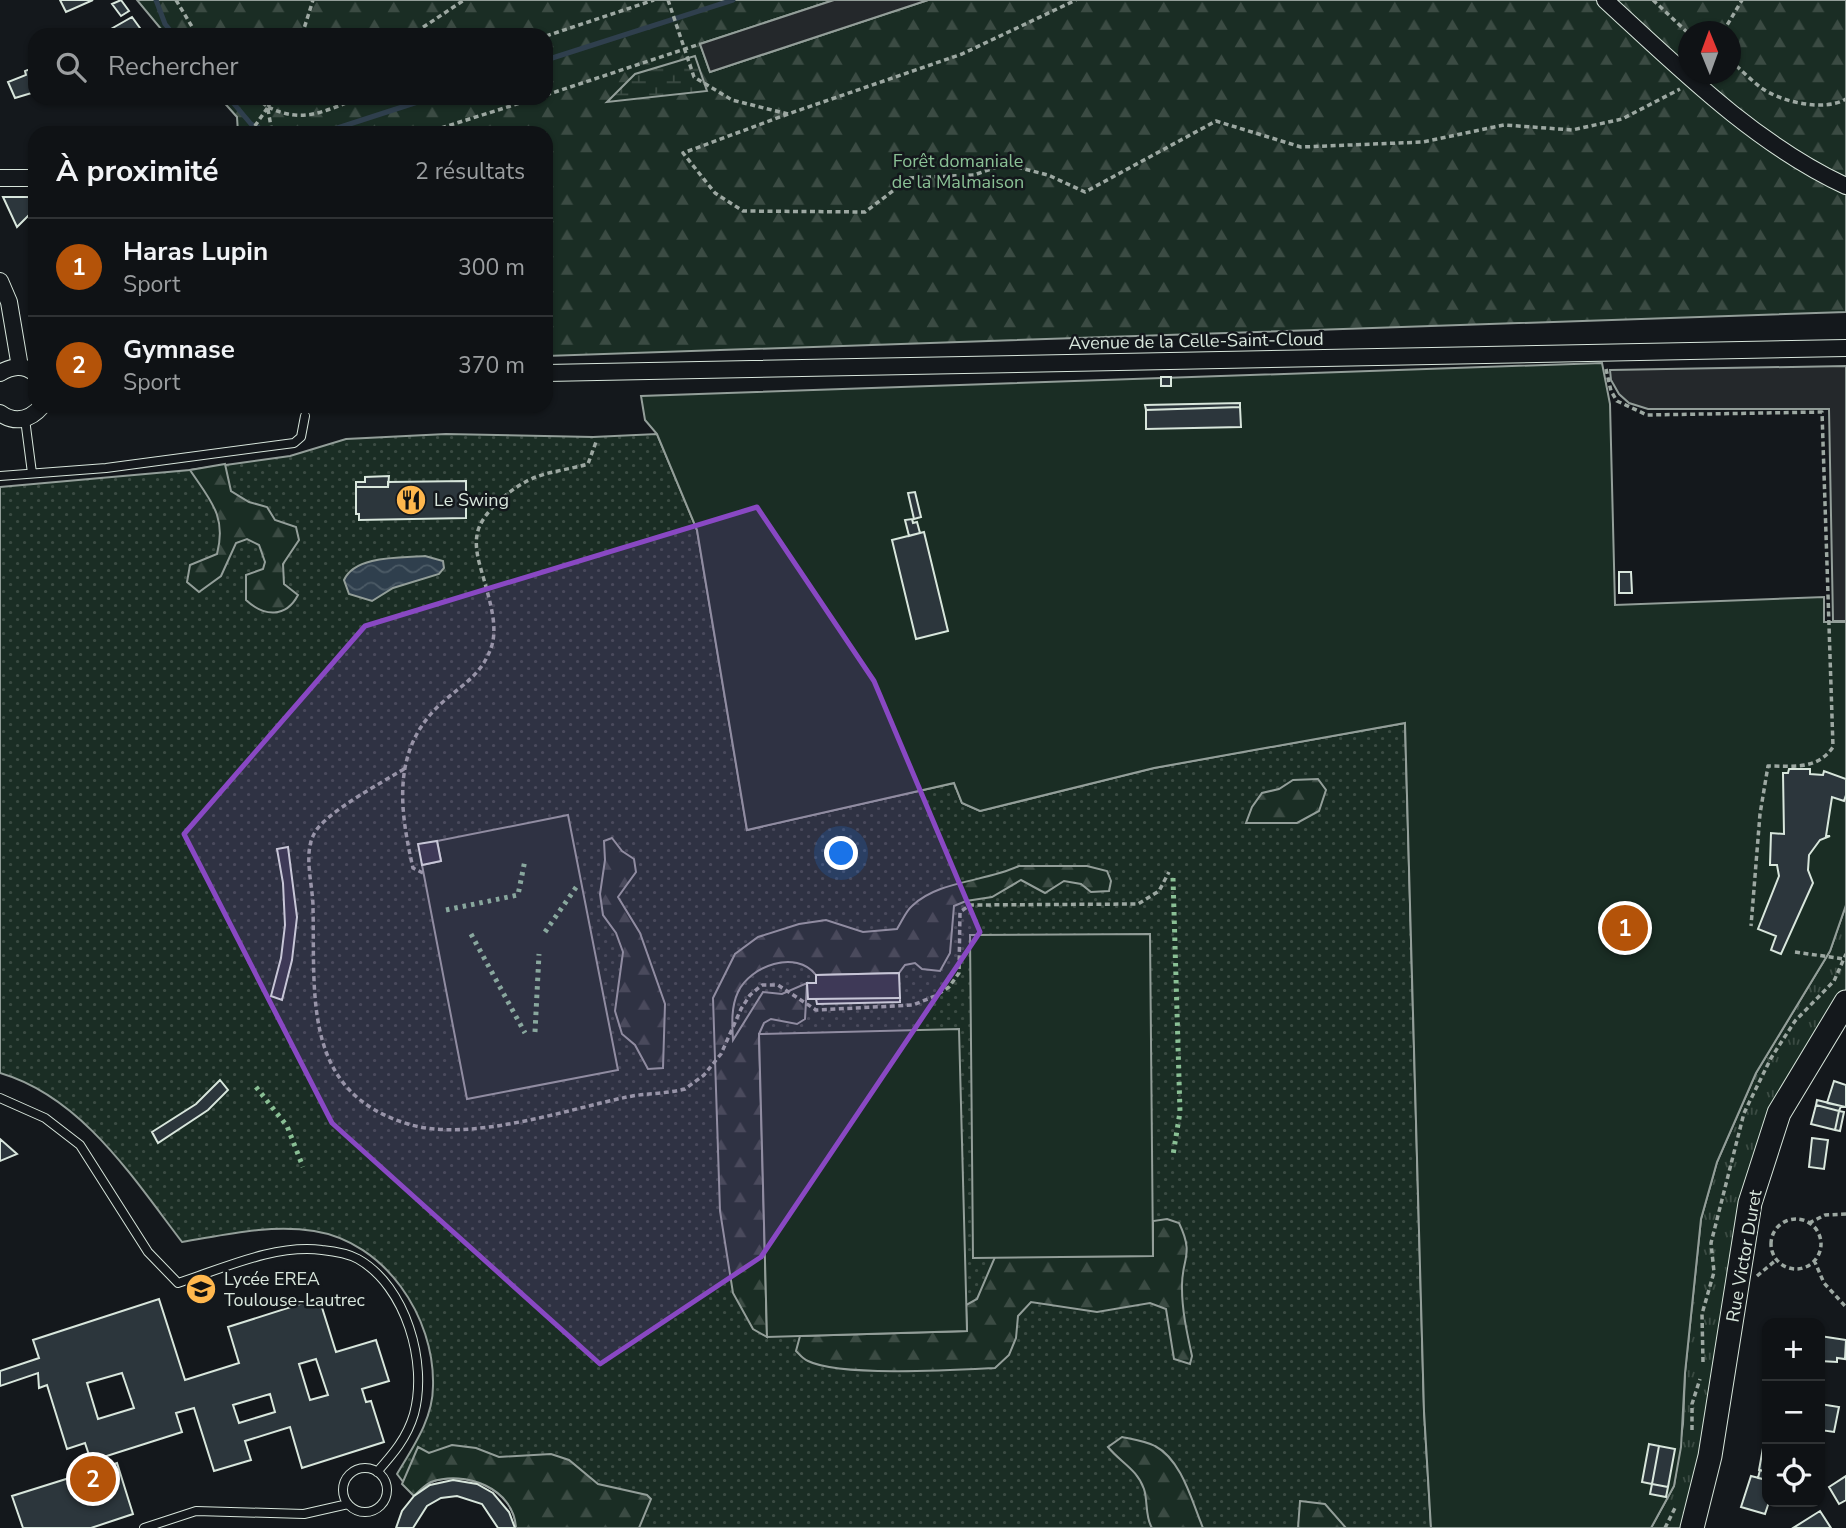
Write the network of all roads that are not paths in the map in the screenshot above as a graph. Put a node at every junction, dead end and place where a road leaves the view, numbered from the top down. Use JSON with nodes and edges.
{"nodes":[{"id":1,"x":1605,"y":0,"type":"edge"},
{"id":2,"x":28,"y":177,"type":"edge"},
{"id":3,"x":0,"y":178,"type":"edge"},
{"id":4,"x":1846,"y":186,"type":"edge"},
{"id":5,"x":0,"y":281,"type":"edge"},
{"id":6,"x":7,"y":341,"type":"edge"},
{"id":7,"x":1846,"y":348,"type":"edge"},
{"id":8,"x":28,"y":370,"type":"edge"},
{"id":9,"x":0,"y":373,"type":"edge"},
{"id":10,"x":553,"y":373,"type":"edge"},
{"id":11,"x":0,"y":413,"type":"edge"},
{"id":12,"x":36,"y":413,"type":"edge"},
{"id":13,"x":305,"y":416,"type":"dead end"},
{"id":14,"x":25,"y":419,"type":"junction"},
{"id":15,"x":32,"y":473,"type":"junction"},
{"id":16,"x":0,"y":477,"type":"edge"},
{"id":17,"x":1846,"y":1002,"type":"edge"},
{"id":18,"x":0,"y":1098,"type":"edge"},
{"id":19,"x":377,"y":1472,"type":"junction"},
{"id":20,"x":348,"y":1504,"type":"junction"},
{"id":21,"x":144,"y":1528,"type":"edge"},
{"id":22,"x":1692,"y":1528,"type":"edge"}],
"edges":[{"from":1,"to":4,"type":"street"},
{"from":2,"to":3,"type":"street"},
{"from":5,"to":6,"type":"street"},
{"from":6,"to":8,"type":"street"},
{"from":7,"to":10,"type":"street","name":"Avenue de la Celle-Saint-Cloud"},
{"from":8,"to":9,"type":"street"},
{"from":11,"to":14,"type":"street"},
{"from":12,"to":14,"type":"street"},
{"from":13,"to":15,"type":"lane"},
{"from":14,"to":15,"type":"lane"},
{"from":15,"to":16,"type":"lane"},
{"from":17,"to":22,"type":"street","name":"Rue Victor Duret"},
{"from":18,"to":19,"type":"lane"},
{"from":19,"to":20,"type":"lane"},
{"from":19,"to":20,"type":"lane"},
{"from":20,"to":21,"type":"lane"}]}
